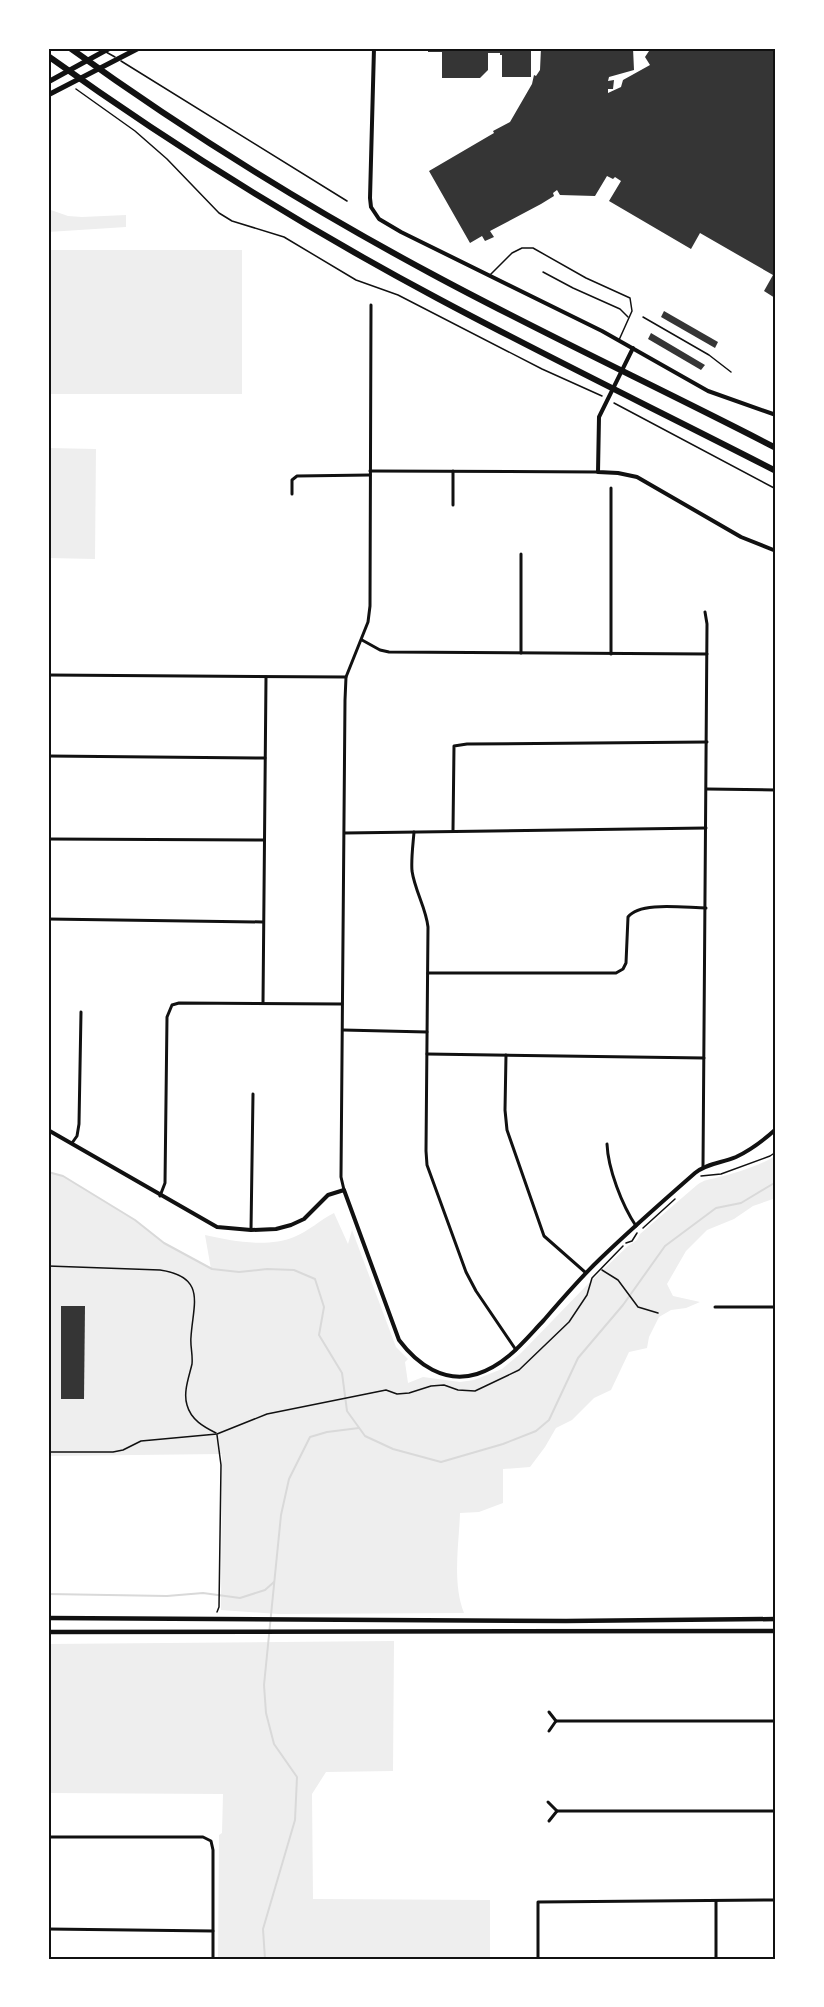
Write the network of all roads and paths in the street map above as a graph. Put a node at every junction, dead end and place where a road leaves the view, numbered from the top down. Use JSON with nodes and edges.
{"nodes":[{"id":1,"x":70,"y":48,"type":"edge"},
{"id":2,"x":100,"y":48,"type":"edge"},
{"id":3,"x":110,"y":48,"type":"edge"},
{"id":4,"x":139,"y":48,"type":"edge"},
{"id":5,"x":374,"y":48,"type":"edge"},
{"id":6,"x":48,"y":56,"type":"edge"},
{"id":7,"x":48,"y":82,"type":"edge"},
{"id":8,"x":73,"y":87,"type":"dead end"},
{"id":9,"x":48,"y":95,"type":"edge"},
{"id":10,"x":347,"y":201,"type":"dead end"},
{"id":11,"x":543,"y":272,"type":"dead end"},
{"id":12,"x":489,"y":275,"type":"junction"},
{"id":13,"x":371,"y":305,"type":"dead end"},
{"id":14,"x":643,"y":317,"type":"dead end"},
{"id":15,"x":629,"y":318,"type":"junction"},
{"id":16,"x":619,"y":340,"type":"junction"},
{"id":17,"x":633,"y":348,"type":"junction"},
{"id":18,"x":731,"y":372,"type":"dead end"},
{"id":19,"x":776,"y":415,"type":"edge"},
{"id":20,"x":776,"y":448,"type":"edge"},
{"id":21,"x":453,"y":471,"type":"junction"},
{"id":22,"x":776,"y":471,"type":"edge"},
{"id":23,"x":598,"y":472,"type":"junction"},
{"id":24,"x":370,"y":473,"type":"junction"},
{"id":25,"x":611,"y":488,"type":"dead end"},
{"id":26,"x":776,"y":489,"type":"edge"},
{"id":27,"x":292,"y":494,"type":"dead end"},
{"id":28,"x":453,"y":505,"type":"dead end"},
{"id":29,"x":776,"y":551,"type":"edge"},
{"id":30,"x":521,"y":554,"type":"dead end"},
{"id":31,"x":705,"y":612,"type":"dead end"},
{"id":32,"x":362,"y":640,"type":"junction"},
{"id":33,"x":521,"y":653,"type":"junction"},
{"id":34,"x":611,"y":654,"type":"junction"},
{"id":35,"x":707,"y":654,"type":"junction"},
{"id":36,"x":48,"y":675,"type":"edge"},
{"id":37,"x":266,"y":677,"type":"junction"},
{"id":38,"x":346,"y":677,"type":"junction"},
{"id":39,"x":707,"y":742,"type":"junction"},
{"id":40,"x":48,"y":756,"type":"edge"},
{"id":41,"x":265,"y":758,"type":"junction"},
{"id":42,"x":706,"y":789,"type":"junction"},
{"id":43,"x":776,"y":790,"type":"edge"},
{"id":44,"x":706,"y":828,"type":"junction"},
{"id":45,"x":453,"y":831,"type":"junction"},
{"id":46,"x":414,"y":832,"type":"junction"},
{"id":47,"x":345,"y":833,"type":"junction"},
{"id":48,"x":48,"y":838,"type":"edge"},
{"id":49,"x":264,"y":840,"type":"junction"},
{"id":50,"x":706,"y":908,"type":"junction"},
{"id":51,"x":48,"y":919,"type":"edge"},
{"id":52,"x":263,"y":922,"type":"junction"},
{"id":53,"x":428,"y":973,"type":"junction"},
{"id":54,"x":262,"y":1003,"type":"junction"},
{"id":55,"x":342,"y":1004,"type":"junction"},
{"id":56,"x":81,"y":1012,"type":"dead end"},
{"id":57,"x":343,"y":1030,"type":"junction"},
{"id":58,"x":427,"y":1032,"type":"junction"},
{"id":59,"x":427,"y":1054,"type":"junction"},
{"id":60,"x":506,"y":1055,"type":"junction"},
{"id":61,"x":704,"y":1058,"type":"junction"},
{"id":62,"x":253,"y":1094,"type":"dead end"},
{"id":63,"x":776,"y":1129,"type":"edge"},
{"id":64,"x":48,"y":1130,"type":"edge"},
{"id":65,"x":72,"y":1143,"type":"junction"},
{"id":66,"x":607,"y":1144,"type":"dead end"},
{"id":67,"x":776,"y":1152,"type":"edge"},
{"id":68,"x":703,"y":1167,"type":"junction"},
{"id":69,"x":700,"y":1176,"type":"dead end"},
{"id":70,"x":344,"y":1190,"type":"junction"},
{"id":71,"x":160,"y":1196,"type":"junction"},
{"id":72,"x":674,"y":1200,"type":"dead end"},
{"id":73,"x":636,"y":1226,"type":"junction"},
{"id":74,"x":251,"y":1230,"type":"junction"},
{"id":75,"x":48,"y":1266,"type":"edge"},
{"id":76,"x":586,"y":1273,"type":"junction"},
{"id":77,"x":715,"y":1307,"type":"dead end"},
{"id":78,"x":776,"y":1307,"type":"edge"},
{"id":79,"x":658,"y":1313,"type":"dead end"},
{"id":80,"x":516,"y":1350,"type":"junction"},
{"id":81,"x":386,"y":1390,"type":"dead end"},
{"id":82,"x":217,"y":1434,"type":"junction"},
{"id":83,"x":48,"y":1452,"type":"edge"},
{"id":84,"x":219,"y":1607,"type":"dead end"},
{"id":85,"x":48,"y":1618,"type":"edge"},
{"id":86,"x":776,"y":1618,"type":"edge"},
{"id":87,"x":776,"y":1631,"type":"edge"},
{"id":88,"x":48,"y":1632,"type":"edge"},
{"id":89,"x":549,"y":1712,"type":"dead end"},
{"id":90,"x":556,"y":1721,"type":"junction"},
{"id":91,"x":776,"y":1721,"type":"edge"},
{"id":92,"x":549,"y":1731,"type":"dead end"},
{"id":93,"x":548,"y":1802,"type":"dead end"},
{"id":94,"x":557,"y":1811,"type":"junction"},
{"id":95,"x":776,"y":1811,"type":"edge"},
{"id":96,"x":549,"y":1821,"type":"dead end"},
{"id":97,"x":48,"y":1837,"type":"edge"},
{"id":98,"x":776,"y":1900,"type":"edge"},
{"id":99,"x":716,"y":1901,"type":"junction"},
{"id":100,"x":48,"y":1929,"type":"edge"},
{"id":101,"x":213,"y":1931,"type":"junction"},
{"id":102,"x":213,"y":1959,"type":"edge"},
{"id":103,"x":538,"y":1959,"type":"edge"},
{"id":104,"x":716,"y":1959,"type":"edge"}],
"edges":[{"from":1,"to":20,"type":"highway"},
{"from":2,"to":10,"type":"lane"},
{"from":3,"to":7,"type":"highway"},
{"from":4,"to":9,"type":"highway"},
{"from":5,"to":12,"type":"street"},
{"from":6,"to":22,"type":"highway"},
{"from":8,"to":26,"type":"path"},
{"from":11,"to":15,"type":"lane"},
{"from":12,"to":15,"type":"lane"},
{"from":12,"to":16,"type":"street"},
{"from":13,"to":24,"type":"street"},
{"from":14,"to":18,"type":"lane"},
{"from":15,"to":16,"type":"lane"},
{"from":16,"to":17,"type":"street"},
{"from":17,"to":19,"type":"street"},
{"from":17,"to":23,"type":"street"},
{"from":21,"to":23,"type":"street"},
{"from":21,"to":24,"type":"street"},
{"from":21,"to":28,"type":"street"},
{"from":23,"to":29,"type":"street"},
{"from":24,"to":27,"type":"street"},
{"from":24,"to":32,"type":"street"},
{"from":25,"to":34,"type":"street"},
{"from":30,"to":33,"type":"street"},
{"from":31,"to":35,"type":"street"},
{"from":32,"to":33,"type":"street"},
{"from":32,"to":38,"type":"street"},
{"from":33,"to":34,"type":"street"},
{"from":34,"to":35,"type":"street"},
{"from":35,"to":39,"type":"street"},
{"from":36,"to":37,"type":"street"},
{"from":37,"to":38,"type":"street"},
{"from":37,"to":41,"type":"street"},
{"from":38,"to":47,"type":"street"},
{"from":39,"to":42,"type":"street"},
{"from":39,"to":45,"type":"street"},
{"from":40,"to":41,"type":"street"},
{"from":41,"to":49,"type":"street"},
{"from":42,"to":43,"type":"street"},
{"from":42,"to":44,"type":"street"},
{"from":44,"to":45,"type":"street"},
{"from":44,"to":50,"type":"street"},
{"from":45,"to":46,"type":"street"},
{"from":46,"to":47,"type":"street"},
{"from":46,"to":53,"type":"street"},
{"from":47,"to":55,"type":"street"},
{"from":48,"to":49,"type":"street"},
{"from":49,"to":52,"type":"street"},
{"from":50,"to":53,"type":"street"},
{"from":50,"to":61,"type":"street"},
{"from":51,"to":52,"type":"street"},
{"from":52,"to":54,"type":"street"},
{"from":53,"to":58,"type":"street"},
{"from":54,"to":55,"type":"street"},
{"from":54,"to":71,"type":"street"},
{"from":55,"to":57,"type":"street"},
{"from":56,"to":65,"type":"street"},
{"from":57,"to":58,"type":"street"},
{"from":57,"to":70,"type":"street"},
{"from":58,"to":59,"type":"street"},
{"from":59,"to":60,"type":"street"},
{"from":59,"to":80,"type":"street"},
{"from":60,"to":61,"type":"street"},
{"from":60,"to":76,"type":"street"},
{"from":61,"to":68,"type":"street"},
{"from":62,"to":74,"type":"street"},
{"from":63,"to":68,"type":"street"},
{"from":64,"to":65,"type":"street"},
{"from":65,"to":71,"type":"street"},
{"from":66,"to":73,"type":"street"},
{"from":67,"to":69,"type":"path"},
{"from":68,"to":73,"type":"street"},
{"from":70,"to":74,"type":"street"},
{"from":70,"to":80,"type":"street"},
{"from":71,"to":74,"type":"street"},
{"from":72,"to":79,"type":"path"},
{"from":73,"to":76,"type":"street"},
{"from":75,"to":82,"type":"path"},
{"from":76,"to":80,"type":"street"},
{"from":77,"to":78,"type":"street"},
{"from":81,"to":82,"type":"path"},
{"from":82,"to":83,"type":"path"},
{"from":82,"to":84,"type":"path"},
{"from":85,"to":86,"type":"main road"},
{"from":87,"to":88,"type":"main road"},
{"from":89,"to":90,"type":"street"},
{"from":90,"to":91,"type":"street"},
{"from":90,"to":92,"type":"street"},
{"from":93,"to":94,"type":"street"},
{"from":94,"to":95,"type":"street"},
{"from":94,"to":96,"type":"street"},
{"from":97,"to":101,"type":"street"},
{"from":98,"to":99,"type":"street"},
{"from":99,"to":103,"type":"street"},
{"from":99,"to":104,"type":"street"},
{"from":100,"to":101,"type":"street"},
{"from":101,"to":102,"type":"street"}]}
